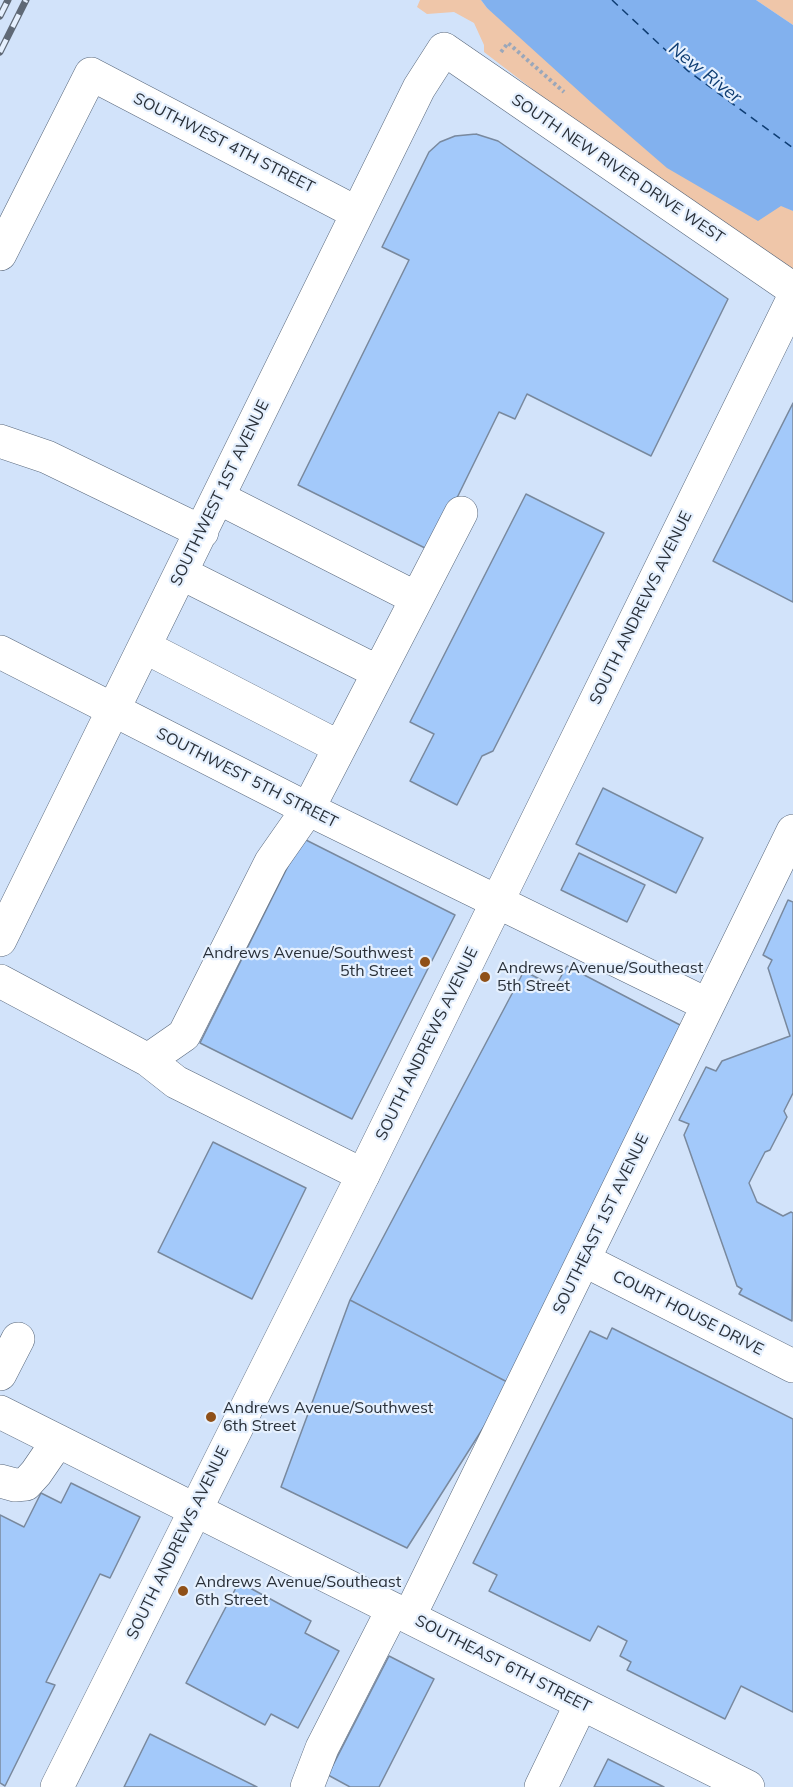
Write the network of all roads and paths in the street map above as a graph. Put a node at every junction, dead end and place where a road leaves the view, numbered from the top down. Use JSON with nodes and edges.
{"nodes":[{"id":1,"x":444,"y":49,"type":"joint"},
{"id":2,"x":357,"y":213,"type":"junction"},
{"id":3,"x":0,"y":254,"type":"edge"},
{"id":4,"x":793,"y":289,"type":"edge"},
{"id":5,"x":793,"y":299,"type":"edge"},
{"id":6,"x":0,"y":441,"type":"edge"},
{"id":7,"x":219,"y":498,"type":"junction"},
{"id":8,"x":461,"y":513,"type":"dead end"},
{"id":9,"x":202,"y":532,"type":"junction"},
{"id":10,"x":181,"y":573,"type":"junction"},
{"id":11,"x":416,"y":598,"type":"junction"},
{"id":12,"x":144,"y":647,"type":"junction"},
{"id":13,"x":0,"y":652,"type":"edge"},
{"id":14,"x":378,"y":672,"type":"junction"},
{"id":15,"x":114,"y":710,"type":"junction"},
{"id":16,"x":339,"y":747,"type":"junction"},
{"id":17,"x":308,"y":809,"type":"junction"},
{"id":18,"x":793,"y":831,"type":"edge"},
{"id":19,"x":496,"y":902,"type":"junction"},
{"id":20,"x":0,"y":940,"type":"edge"},
{"id":21,"x":0,"y":981,"type":"edge"},
{"id":22,"x":708,"y":1005,"type":"junction"},
{"id":23,"x":148,"y":1060,"type":"junction"},
{"id":24,"x":363,"y":1175,"type":"junction"},
{"id":25,"x":584,"y":1260,"type":"junction"},
{"id":26,"x":18,"y":1339,"type":"dead end"},
{"id":27,"x":793,"y":1366,"type":"edge"},
{"id":28,"x":0,"y":1374,"type":"edge"},
{"id":29,"x":0,"y":1412,"type":"edge"},
{"id":30,"x":58,"y":1441,"type":"junction"},
{"id":31,"x":0,"y":1481,"type":"edge"},
{"id":32,"x":194,"y":1510,"type":"junction"},
{"id":33,"x":401,"y":1613,"type":"junction"},
{"id":34,"x":581,"y":1704,"type":"junction"},
{"id":35,"x":57,"y":1787,"type":"edge"},
{"id":36,"x":306,"y":1787,"type":"edge"},
{"id":37,"x":541,"y":1787,"type":"edge"},
{"id":38,"x":748,"y":1787,"type":"edge"}],
"edges":[{"from":1,"to":2,"type":"street","name":"SOUTHWEST 1ST AVENUE"},
{"from":1,"to":4,"type":"street","name":"SOUTH NEW RIVER DRIVE WEST"},
{"from":2,"to":3,"type":"street","name":"SOUTHWEST 4TH STREET"},
{"from":2,"to":7,"type":"street","name":"SOUTHWEST 1ST AVENUE"},
{"from":5,"to":19,"type":"street","name":"SOUTH ANDREWS AVENUE"},
{"from":6,"to":9,"type":"street"},
{"from":7,"to":9,"type":"street","name":"SOUTHWEST 1ST AVENUE"},
{"from":7,"to":11,"type":"street"},
{"from":8,"to":11,"type":"street"},
{"from":9,"to":10,"type":"street","name":"SOUTHWEST 1ST AVENUE"},
{"from":10,"to":12,"type":"street","name":"SOUTHWEST 1ST AVENUE"},
{"from":10,"to":14,"type":"street"},
{"from":11,"to":14,"type":"street"},
{"from":12,"to":15,"type":"street","name":"SOUTHWEST 1ST AVENUE"},
{"from":12,"to":16,"type":"street"},
{"from":13,"to":15,"type":"street","name":"SOUTHWEST 5TH STREET"},
{"from":14,"to":16,"type":"street"},
{"from":15,"to":17,"type":"street","name":"SOUTHWEST 5TH STREET"},
{"from":15,"to":20,"type":"street","name":"SOUTHWEST 1ST AVENUE"},
{"from":16,"to":17,"type":"street"},
{"from":17,"to":19,"type":"street","name":"SOUTHWEST 5TH STREET"},
{"from":17,"to":23,"type":"street"},
{"from":18,"to":22,"type":"street","name":"SOUTHEAST 1ST AVENUE"},
{"from":19,"to":22,"type":"street","name":"SOUTHWEST 5TH STREET"},
{"from":19,"to":24,"type":"street","name":"SOUTH ANDREWS AVENUE"},
{"from":21,"to":23,"type":"street"},
{"from":22,"to":25,"type":"street","name":"SOUTHEAST 1ST AVENUE"},
{"from":23,"to":24,"type":"street"},
{"from":24,"to":32,"type":"street","name":"SOUTH ANDREWS AVENUE"},
{"from":25,"to":27,"type":"street","name":"COURT HOUSE DRIVE"},
{"from":25,"to":33,"type":"street","name":"SOUTHEAST 1ST AVENUE"},
{"from":26,"to":28,"type":"street"},
{"from":29,"to":30,"type":"street","name":"SOUTHEAST 6TH STREET"},
{"from":30,"to":31,"type":"street"},
{"from":30,"to":32,"type":"street","name":"SOUTHEAST 6TH STREET"},
{"from":32,"to":33,"type":"street","name":"SOUTHEAST 6TH STREET"},
{"from":32,"to":35,"type":"street","name":"SOUTH ANDREWS AVENUE"},
{"from":33,"to":34,"type":"street","name":"SOUTHEAST 6TH STREET"},
{"from":33,"to":36,"type":"street","name":"SOUTHEAST 1ST AVENUE"},
{"from":34,"to":37,"type":"street"},
{"from":34,"to":38,"type":"street","name":"SOUTHEAST 6TH STREET"}]}
